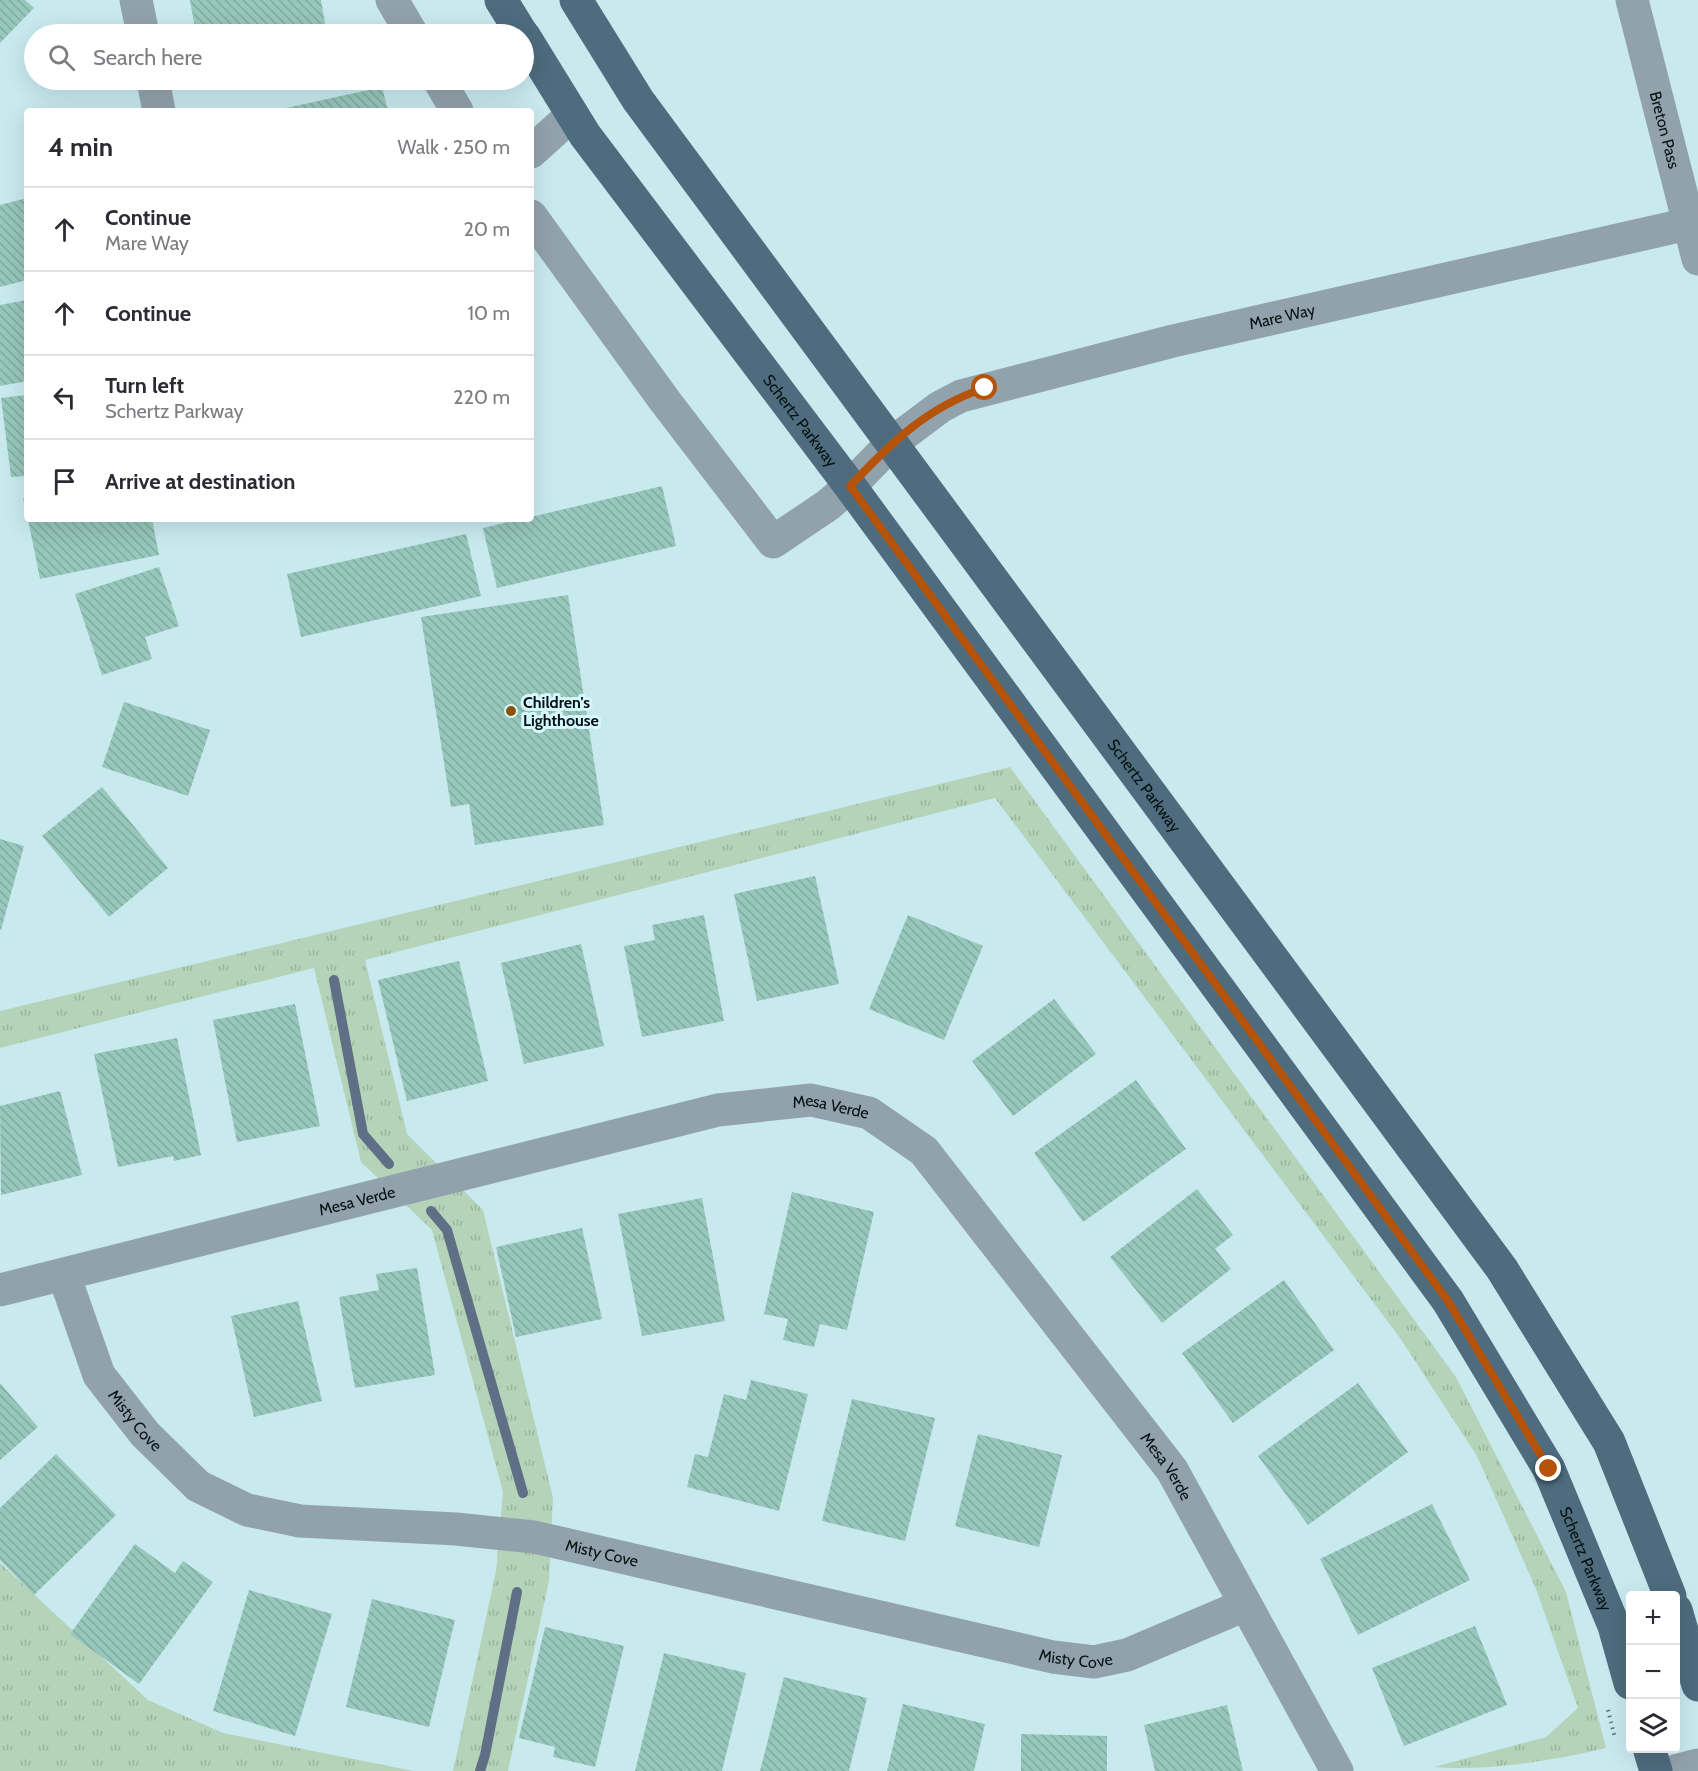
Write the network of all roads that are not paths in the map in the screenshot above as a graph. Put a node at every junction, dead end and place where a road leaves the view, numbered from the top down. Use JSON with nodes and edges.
{"nodes":[{"id":1,"x":136,"y":0,"type":"edge"},
{"id":2,"x":392,"y":0,"type":"edge"},
{"id":3,"x":501,"y":0,"type":"edge"},
{"id":4,"x":576,"y":0,"type":"edge"},
{"id":5,"x":1632,"y":0,"type":"edge"},
{"id":6,"x":141,"y":24,"type":"edge"},
{"id":7,"x":406,"y":24,"type":"edge"},
{"id":8,"x":516,"y":24,"type":"edge"},
{"id":9,"x":534,"y":53,"type":"edge"},
{"id":10,"x":155,"y":90,"type":"edge"},
{"id":11,"x":445,"y":90,"type":"edge"},
{"id":12,"x":158,"y":108,"type":"edge"},
{"id":13,"x":455,"y":108,"type":"edge"},
{"id":14,"x":572,"y":115,"type":"junction"},
{"id":15,"x":534,"y":149,"type":"edge"},
{"id":16,"x":534,"y":220,"type":"edge"},
{"id":17,"x":1688,"y":224,"type":"junction"},
{"id":18,"x":1698,"y":259,"type":"edge"},
{"id":19,"x":892,"y":443,"type":"junction"},
{"id":20,"x":850,"y":486,"type":"junction"},
{"id":21,"x":63,"y":1275,"type":"junction"},
{"id":22,"x":0,"y":1290,"type":"edge"},
{"id":23,"x":1668,"y":1591,"type":"edge"},
{"id":24,"x":1245,"y":1605,"type":"junction"},
{"id":25,"x":1680,"y":1624,"type":"edge"},
{"id":26,"x":1698,"y":1685,"type":"edge"},
{"id":27,"x":1618,"y":1692,"type":"edge"},
{"id":28,"x":1650,"y":1753,"type":"edge"},
{"id":29,"x":1698,"y":1765,"type":"edge"},
{"id":30,"x":1337,"y":1771,"type":"edge"},
{"id":31,"x":1656,"y":1771,"type":"edge"},
{"id":32,"x":1675,"y":1771,"type":"edge"}],
"edges":[{"from":1,"to":6,"type":"street"},
{"from":2,"to":7,"type":"street"},
{"from":3,"to":8,"type":"main road","name":"Schertz Parkway"},
{"from":4,"to":19,"type":"main road","name":"Schertz Parkway"},
{"from":5,"to":17,"type":"street","name":"Breton Pass"},
{"from":9,"to":14,"type":"main road","name":"Schertz Parkway"},
{"from":10,"to":12,"type":"street"},
{"from":11,"to":13,"type":"street"},
{"from":14,"to":15,"type":"street"},
{"from":14,"to":20,"type":"main road","name":"Schertz Parkway"},
{"from":16,"to":20,"type":"street","name":"Mare Way"},
{"from":17,"to":18,"type":"street","name":"Breton Pass"},
{"from":17,"to":19,"type":"street","name":"Mare Way"},
{"from":19,"to":20,"type":"street","name":"Mare Way"},
{"from":19,"to":23,"type":"main road","name":"Schertz Parkway"},
{"from":20,"to":27,"type":"main road","name":"Schertz Parkway"},
{"from":21,"to":22,"type":"street","name":"Mesa Verde"},
{"from":21,"to":24,"type":"street","name":"Misty Cove"},
{"from":21,"to":24,"type":"street","name":"Mesa Verde"},
{"from":24,"to":30,"type":"street","name":"Mesa Verde"},
{"from":25,"to":26,"type":"main road"},
{"from":28,"to":31,"type":"main road"},
{"from":29,"to":32,"type":"street"}]}
